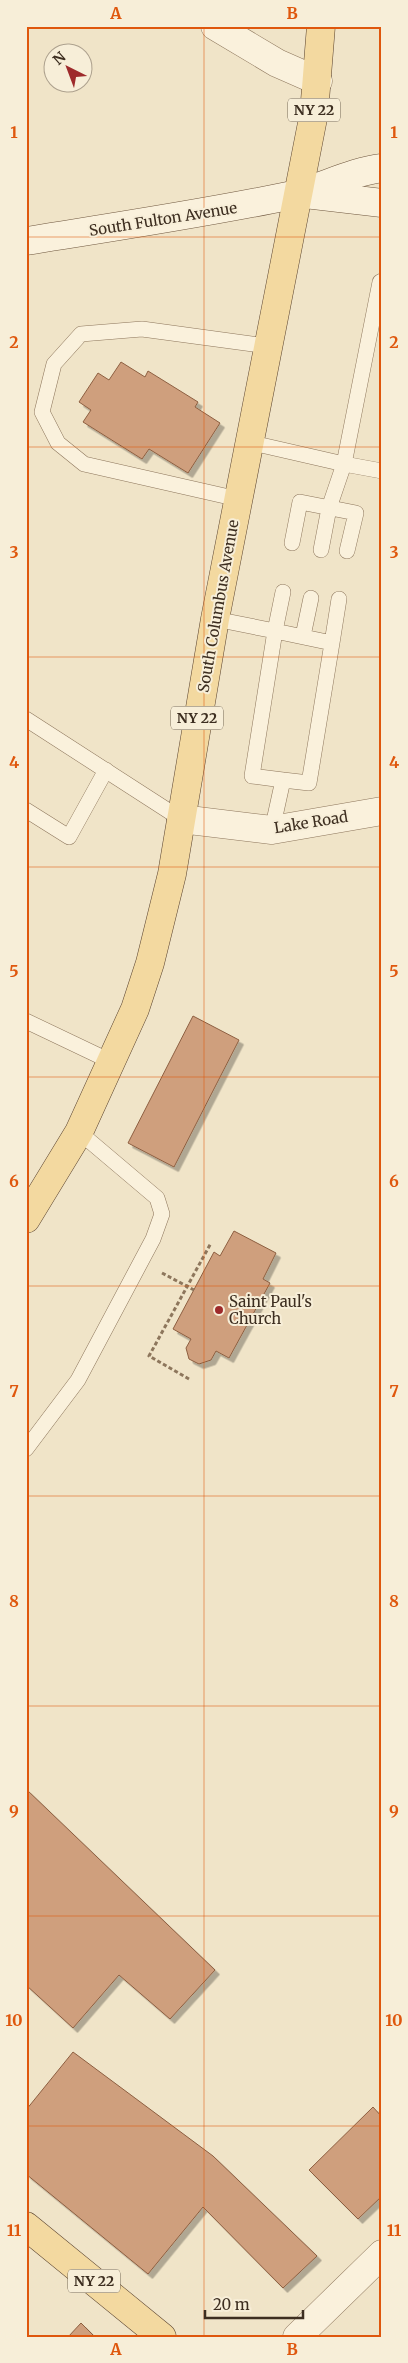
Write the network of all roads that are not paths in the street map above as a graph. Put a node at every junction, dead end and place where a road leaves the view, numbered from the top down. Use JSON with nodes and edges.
{"nodes":[{"id":1,"x":215,"y":26,"type":"edge"},
{"id":2,"x":321,"y":26,"type":"edge"},
{"id":3,"x":318,"y":81,"type":"junction"},
{"id":4,"x":382,"y":168,"type":"edge"},
{"id":5,"x":299,"y":194,"type":"junction"},
{"id":6,"x":382,"y":203,"type":"edge"},
{"id":7,"x":26,"y":241,"type":"edge"},
{"id":8,"x":382,"y":281,"type":"edge"},
{"id":9,"x":267,"y":346,"type":"junction"},
{"id":10,"x":248,"y":442,"type":"junction"},
{"id":11,"x":344,"y":464,"type":"junction"},
{"id":12,"x":382,"y":471,"type":"edge"},
{"id":13,"x":238,"y":499,"type":"junction"},
{"id":14,"x":329,"y":508,"type":"junction"},
{"id":15,"x":292,"y":543,"type":"dead end"},
{"id":16,"x":321,"y":550,"type":"dead end"},
{"id":17,"x":347,"y":551,"type":"dead end"},
{"id":18,"x":283,"y":592,"type":"dead end"},
{"id":19,"x":311,"y":598,"type":"dead end"},
{"id":20,"x":339,"y":599,"type":"dead end"},
{"id":21,"x":215,"y":619,"type":"junction"},
{"id":22,"x":275,"y":631,"type":"junction"},
{"id":23,"x":303,"y":636,"type":"junction"},
{"id":24,"x":332,"y":644,"type":"junction"},
{"id":25,"x":26,"y":719,"type":"edge"},
{"id":26,"x":106,"y":770,"type":"junction"},
{"id":27,"x":283,"y":780,"type":"junction"},
{"id":28,"x":26,"y":810,"type":"edge"},
{"id":29,"x":382,"y":811,"type":"edge"},
{"id":30,"x":181,"y":819,"type":"junction"},
{"id":31,"x":272,"y":830,"type":"junction"},
{"id":32,"x":26,"y":1021,"type":"edge"},
{"id":33,"x":112,"y":1062,"type":"junction"},
{"id":34,"x":78,"y":1132,"type":"junction"},
{"id":35,"x":26,"y":1219,"type":"edge"},
{"id":36,"x":26,"y":1449,"type":"edge"},
{"id":37,"x":26,"y":2226,"type":"edge"},
{"id":38,"x":382,"y":2254,"type":"edge"},
{"id":39,"x":162,"y":2337,"type":"edge"},
{"id":40,"x":297,"y":2337,"type":"edge"}],
"edges":[{"from":1,"to":3,"type":"main road"},
{"from":2,"to":3,"type":"main road","name":"South Columbus Avenue","number":"NY 22"},
{"from":3,"to":5,"type":"main road","name":"South Columbus Avenue","number":"NY 22"},
{"from":4,"to":5,"type":"main road","name":"South Fulton Avenue"},
{"from":5,"to":6,"type":"main road","name":"South Fulton Avenue"},
{"from":5,"to":7,"type":"main road","name":"South Fulton Avenue"},
{"from":5,"to":9,"type":"main road","name":"South Columbus Avenue","number":"NY 22"},
{"from":8,"to":11,"type":"lane"},
{"from":9,"to":10,"type":"main road","name":"South Columbus Avenue","number":"NY 22"},
{"from":9,"to":13,"type":"lane"},
{"from":10,"to":11,"type":"lane"},
{"from":10,"to":13,"type":"main road","name":"South Columbus Avenue","number":"NY 22"},
{"from":11,"to":12,"type":"lane"},
{"from":11,"to":14,"type":"lane"},
{"from":13,"to":21,"type":"main road","name":"South Columbus Avenue","number":"NY 22"},
{"from":14,"to":15,"type":"lane"},
{"from":14,"to":16,"type":"lane"},
{"from":14,"to":17,"type":"lane"},
{"from":18,"to":22,"type":"lane"},
{"from":19,"to":23,"type":"lane"},
{"from":20,"to":24,"type":"lane"},
{"from":21,"to":22,"type":"lane"},
{"from":21,"to":30,"type":"main road","name":"South Columbus Avenue","number":"NY 22"},
{"from":22,"to":23,"type":"lane"},
{"from":22,"to":27,"type":"lane"},
{"from":23,"to":24,"type":"lane"},
{"from":24,"to":27,"type":"lane"},
{"from":25,"to":26,"type":"lane"},
{"from":26,"to":28,"type":"lane"},
{"from":26,"to":30,"type":"lane"},
{"from":27,"to":31,"type":"lane"},
{"from":29,"to":31,"type":"main road","name":"Lake Road"},
{"from":30,"to":31,"type":"main road","name":"Lake Road"},
{"from":30,"to":33,"type":"main road","name":"South Columbus Avenue","number":"NY 22"},
{"from":32,"to":33,"type":"lane"},
{"from":33,"to":34,"type":"main road","name":"South Columbus Avenue","number":"NY 22"},
{"from":34,"to":35,"type":"main road","name":"South Columbus Avenue","number":"NY 22"},
{"from":34,"to":36,"type":"lane"},
{"from":37,"to":39,"type":"main road","number":"NY 22"},
{"from":38,"to":40,"type":"main road"}]}
